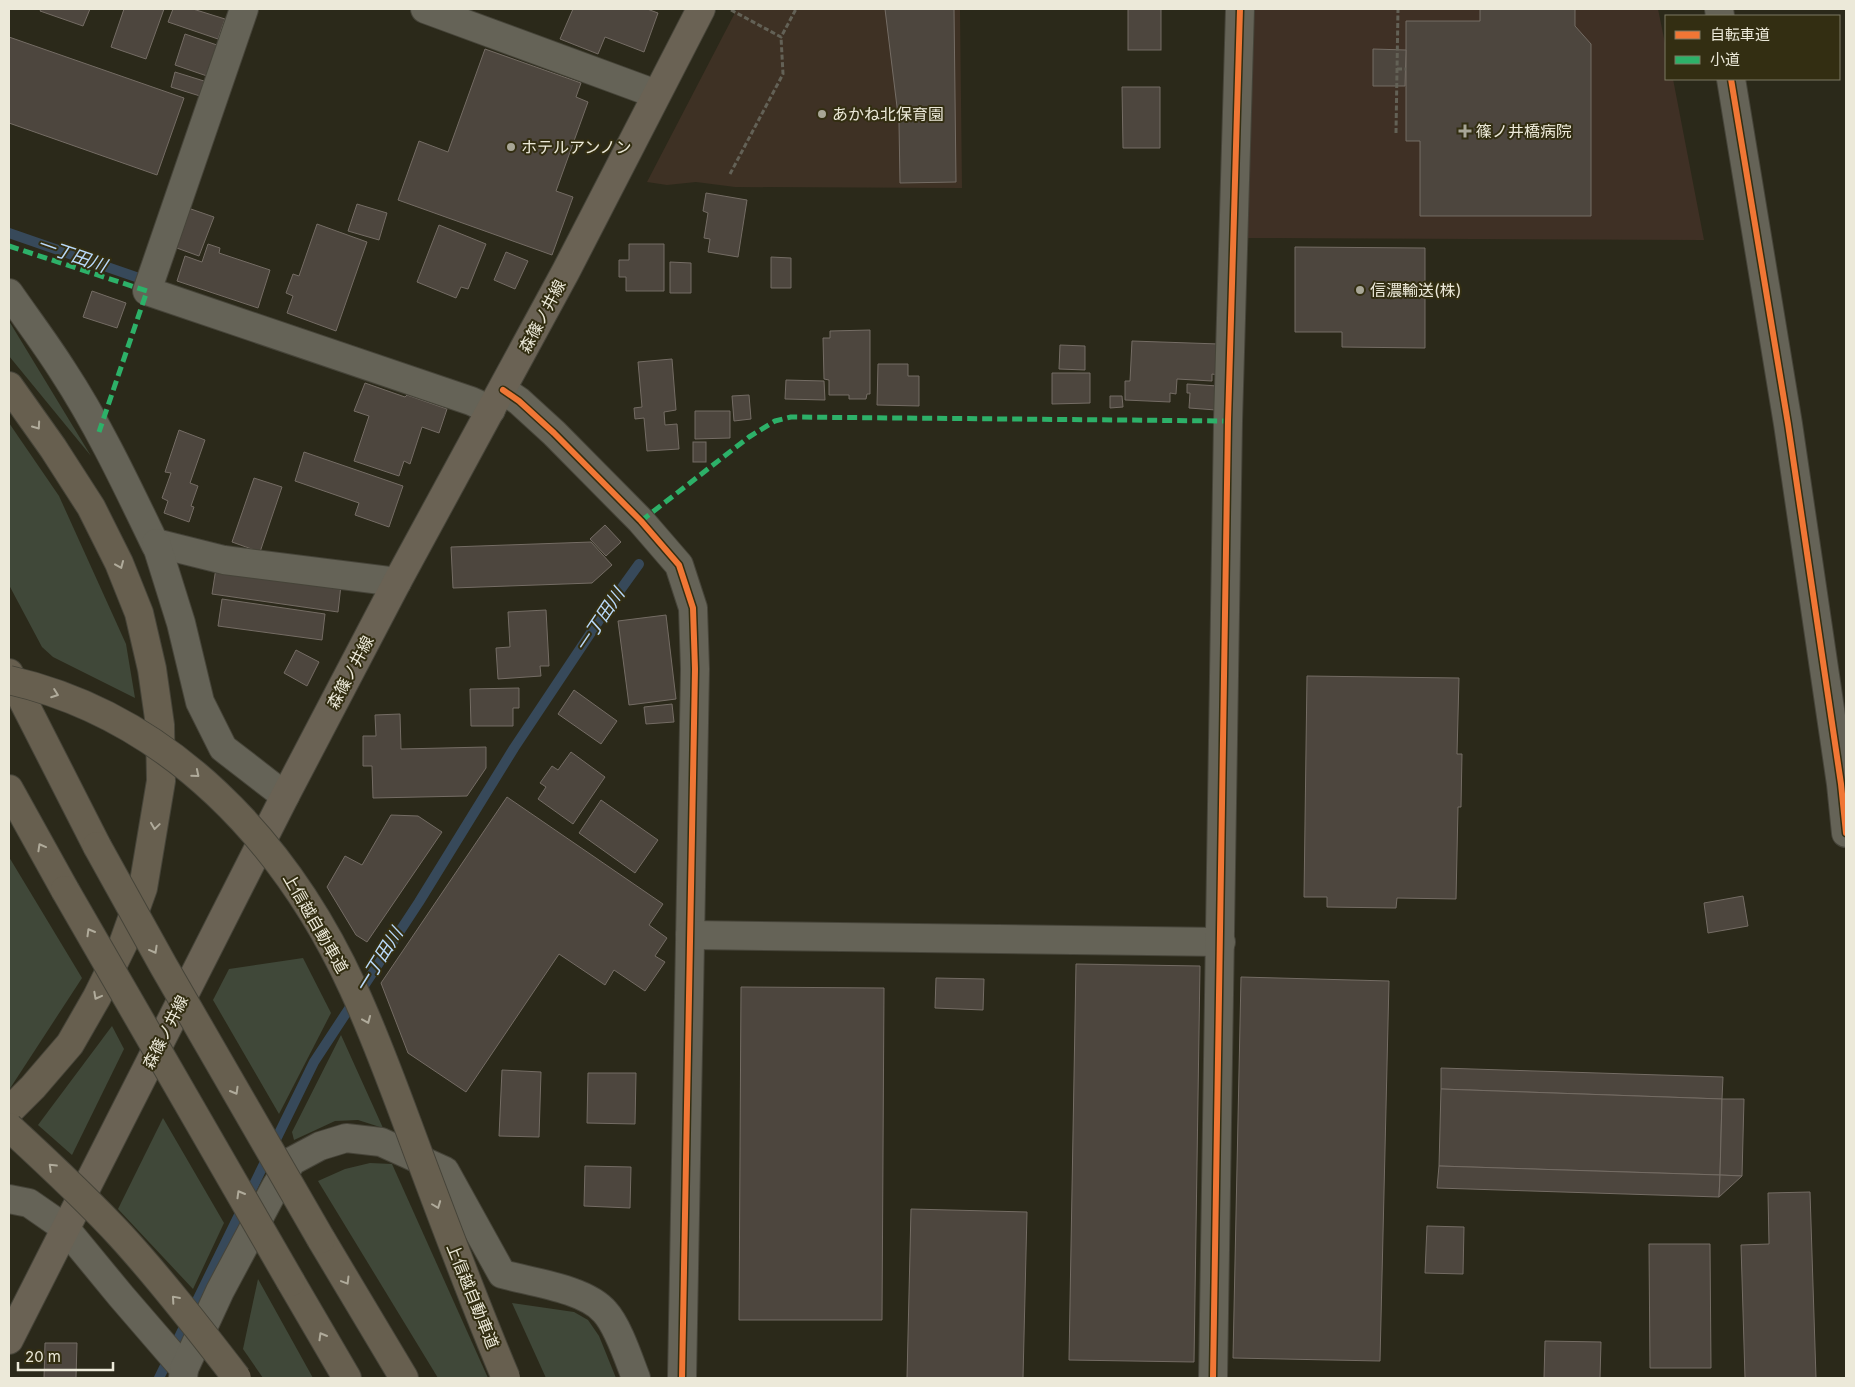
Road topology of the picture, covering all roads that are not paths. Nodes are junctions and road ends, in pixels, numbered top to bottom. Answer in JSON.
{"nodes":[{"id":1,"x":244,"y":9,"type":"edge"},
{"id":2,"x":425,"y":9,"type":"edge"},
{"id":3,"x":701,"y":9,"type":"edge"},
{"id":4,"x":1240,"y":9,"type":"edge"},
{"id":5,"x":1731,"y":80,"type":"edge"},
{"id":6,"x":656,"y":94,"type":"junction"},
{"id":7,"x":9,"y":293,"type":"edge"},
{"id":8,"x":9,"y":386,"type":"edge"},
{"id":9,"x":497,"y":400,"type":"junction"},
{"id":10,"x":156,"y":543,"type":"junction"},
{"id":11,"x":397,"y":582,"type":"junction"},
{"id":12,"x":9,"y":673,"type":"edge"},
{"id":13,"x":9,"y":680,"type":"edge"},
{"id":14,"x":9,"y":687,"type":"edge"},
{"id":15,"x":9,"y":789,"type":"edge"},
{"id":16,"x":285,"y":796,"type":"junction"},
{"id":17,"x":1846,"y":833,"type":"edge"},
{"id":18,"x":96,"y":846,"type":"junction"},
{"id":19,"x":690,"y":934,"type":"junction"},
{"id":20,"x":1221,"y":942,"type":"junction"},
{"id":21,"x":9,"y":1111,"type":"edge"},
{"id":22,"x":9,"y":1127,"type":"edge"},
{"id":23,"x":9,"y":1199,"type":"edge"},
{"id":24,"x":65,"y":1228,"type":"junction"},
{"id":25,"x":9,"y":1340,"type":"edge"},
{"id":26,"x":176,"y":1363,"type":"edge"},
{"id":27,"x":237,"y":1378,"type":"edge"},
{"id":28,"x":347,"y":1378,"type":"edge"},
{"id":29,"x":404,"y":1378,"type":"edge"},
{"id":30,"x":506,"y":1378,"type":"edge"},
{"id":31,"x":636,"y":1378,"type":"edge"},
{"id":32,"x":682,"y":1378,"type":"edge"},
{"id":33,"x":1213,"y":1378,"type":"edge"}],
"edges":[{"from":1,"to":9,"type":"street"},
{"from":2,"to":6,"type":"street"},
{"from":3,"to":6,"type":"main road","name":"森篠ノ井線"},
{"from":4,"to":20,"type":"street"},
{"from":5,"to":17,"type":"street"},
{"from":6,"to":9,"type":"main road","name":"森篠ノ井線"},
{"from":7,"to":10,"type":"street"},
{"from":8,"to":21,"type":"highway","one_way":true},
{"from":9,"to":11,"type":"main road","name":"森篠ノ井線"},
{"from":9,"to":19,"type":"street"},
{"from":10,"to":11,"type":"street"},
{"from":10,"to":16,"type":"street"},
{"from":11,"to":16,"type":"main road","name":"森篠ノ井線"},
{"from":12,"to":18,"type":"highway"},
{"from":13,"to":30,"type":"highway","name":"上信越自動車道","one_way":true,"bridge":true},
{"from":14,"to":18,"type":"highway"},
{"from":28,"to":15,"type":"highway","one_way":true,"bridge":true},
{"from":16,"to":24,"type":"main road","name":"森篠ノ井線"},
{"from":18,"to":29,"type":"highway","one_way":true,"bridge":true},
{"from":19,"to":20,"type":"street"},
{"from":19,"to":32,"type":"street"},
{"from":20,"to":33,"type":"street"},
{"from":27,"to":22,"type":"highway","one_way":true,"bridge":true},
{"from":23,"to":24,"type":"street"},
{"from":24,"to":25,"type":"main road","name":"森篠ノ井線"},
{"from":24,"to":26,"type":"street"},
{"from":26,"to":31,"type":"street"}]}
